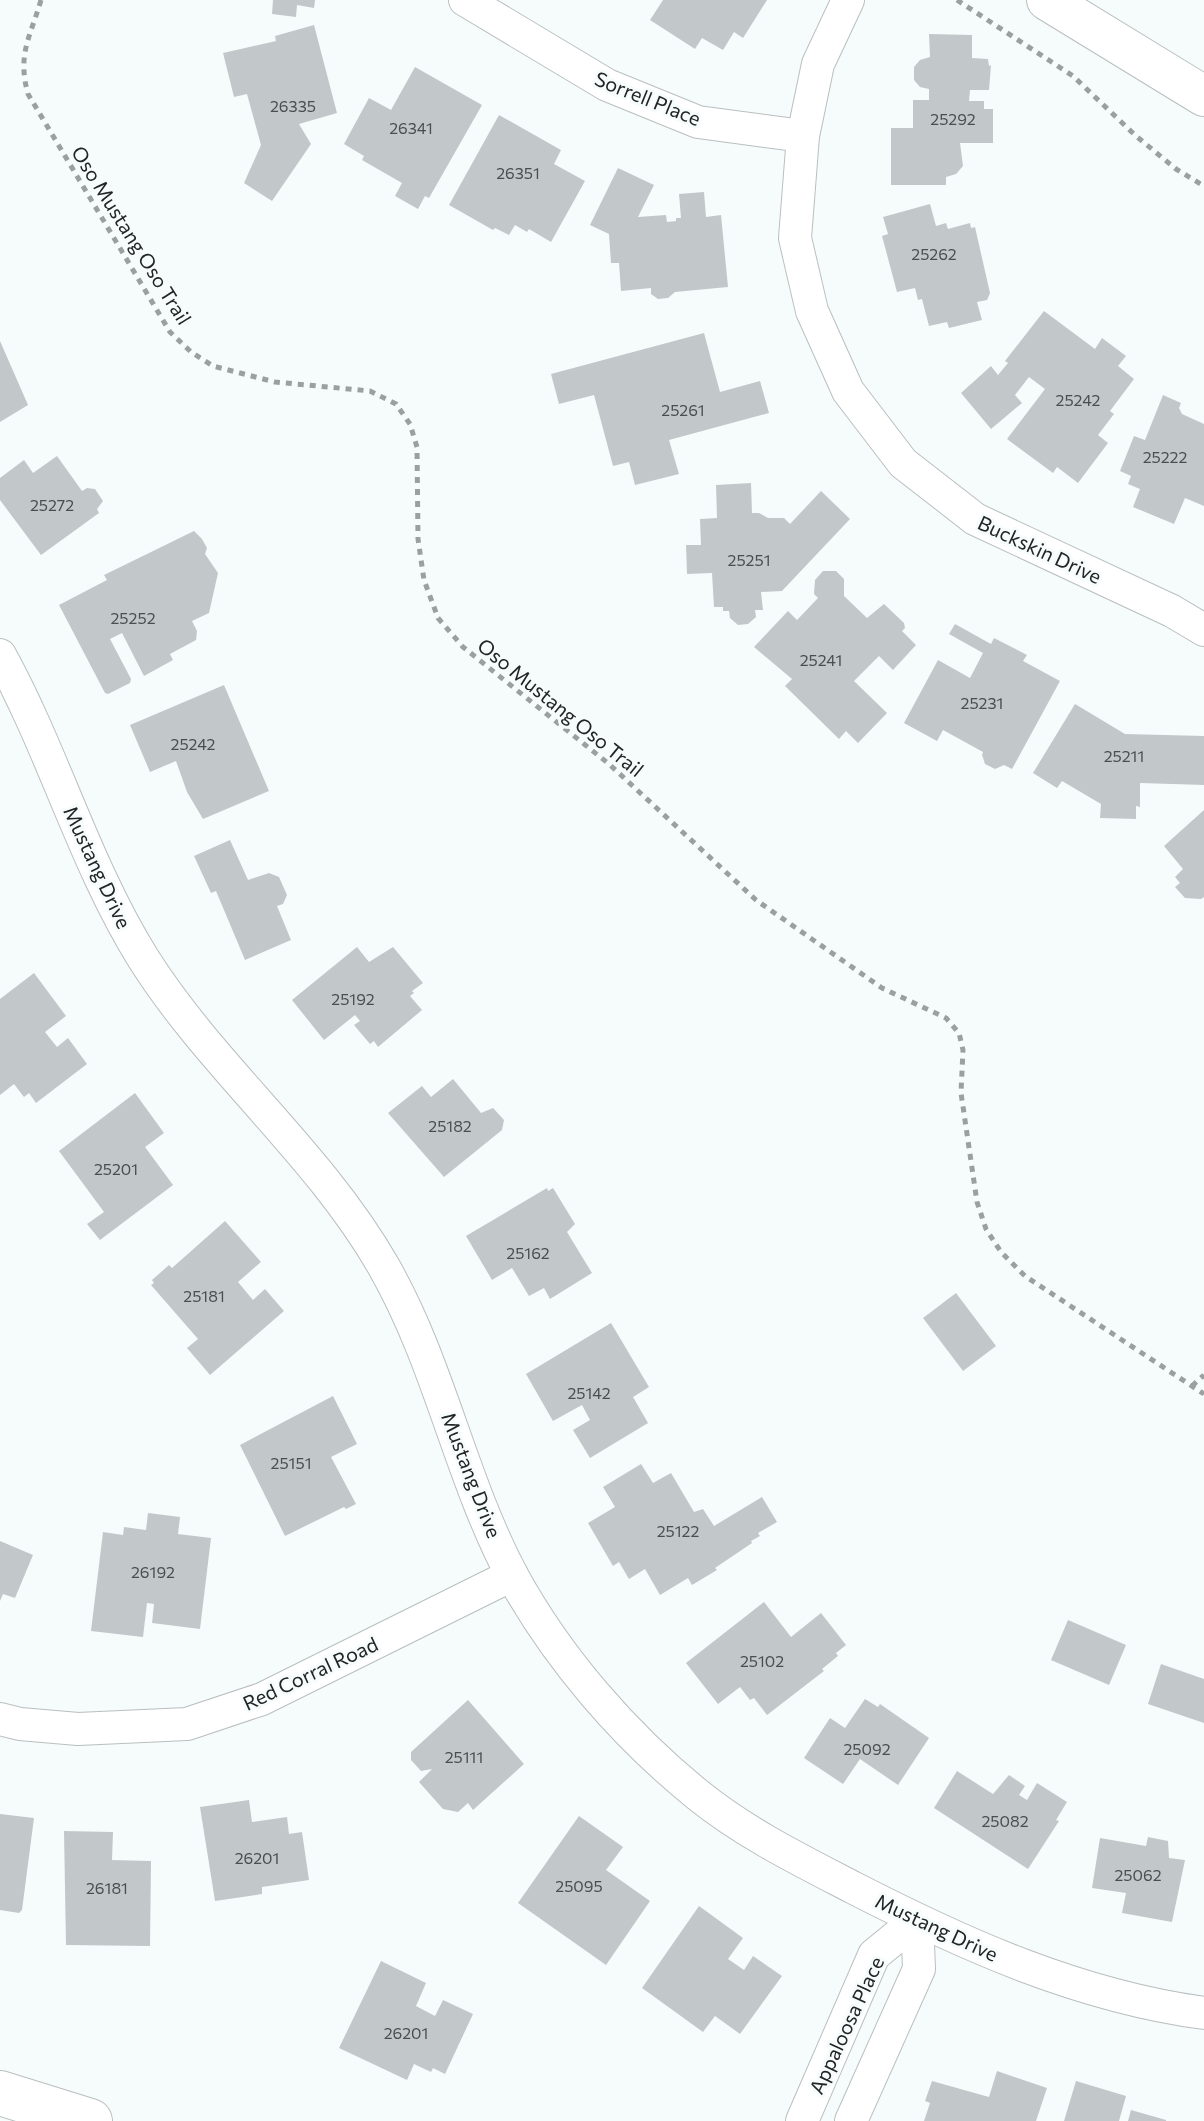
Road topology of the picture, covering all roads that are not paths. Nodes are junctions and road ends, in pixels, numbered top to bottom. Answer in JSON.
{"nodes":[{"id":1,"x":465,"y":0,"type":"edge"},
{"id":2,"x":848,"y":0,"type":"edge"},
{"id":3,"x":1047,"y":0,"type":"edge"},
{"id":4,"x":1204,"y":96,"type":"edge"},
{"id":5,"x":803,"y":136,"type":"junction"},
{"id":6,"x":1204,"y":630,"type":"edge"},
{"id":7,"x":0,"y":655,"type":"edge"},
{"id":8,"x":512,"y":1575,"type":"junction"},
{"id":9,"x":0,"y":1719,"type":"edge"},
{"id":10,"x":917,"y":1920,"type":"junction"},
{"id":11,"x":1204,"y":2013,"type":"edge"},
{"id":12,"x":0,"y":2093,"type":"edge"},
{"id":13,"x":90,"y":2121,"type":"edge"},
{"id":14,"x":802,"y":2121,"type":"edge"},
{"id":15,"x":851,"y":2121,"type":"edge"}],
"edges":[{"from":1,"to":5,"type":"street","name":"Sorrell Place"},
{"from":2,"to":5,"type":"street","name":"Buckskin Drive"},
{"from":3,"to":4,"type":"street"},
{"from":5,"to":6,"type":"street","name":"Buckskin Drive"},
{"from":7,"to":8,"type":"street","name":"Mustang Drive"},
{"from":8,"to":9,"type":"street","name":"Red Corral Road"},
{"from":8,"to":10,"type":"street","name":"Mustang Drive"},
{"from":10,"to":11,"type":"street","name":"Mustang Drive"},
{"from":10,"to":14,"type":"street","name":"Appaloosa Place"},
{"from":10,"to":15,"type":"street"},
{"from":12,"to":13,"type":"main road"}]}
